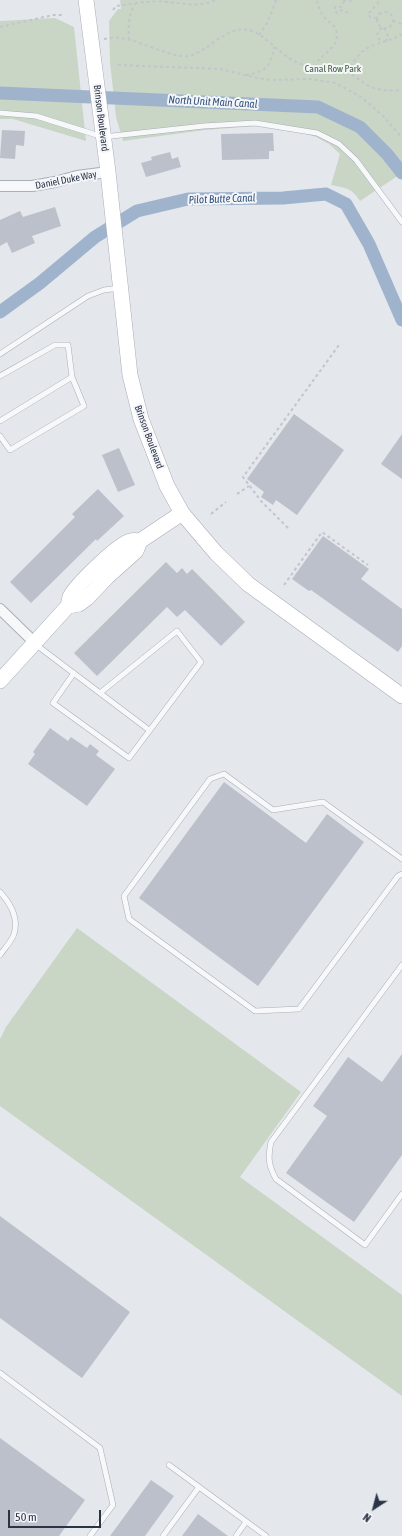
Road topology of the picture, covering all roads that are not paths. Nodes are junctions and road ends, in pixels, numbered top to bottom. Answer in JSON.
{"nodes":[{"id":1,"x":86,"y":0,"type":"edge"},
{"id":2,"x":0,"y":113,"type":"edge"},
{"id":3,"x":102,"y":132,"type":"junction"},
{"id":4,"x":108,"y":172,"type":"junction"},
{"id":5,"x":0,"y":186,"type":"edge"},
{"id":6,"x":402,"y":222,"type":"edge"},
{"id":7,"x":121,"y":288,"type":"junction"},
{"id":8,"x":0,"y":354,"type":"edge"},
{"id":9,"x":0,"y":376,"type":"edge"},
{"id":10,"x":72,"y":377,"type":"junction"},
{"id":11,"x":0,"y":422,"type":"edge"},
{"id":12,"x":0,"y":436,"type":"edge"},
{"id":13,"x":182,"y":513,"type":"junction"},
{"id":14,"x":0,"y":609,"type":"edge"},
{"id":15,"x":35,"y":644,"type":"junction"},
{"id":16,"x":74,"y":673,"type":"junction"},
{"id":17,"x":0,"y":681,"type":"edge"},
{"id":18,"x":100,"y":693,"type":"junction"},
{"id":19,"x":402,"y":696,"type":"edge"},
{"id":20,"x":149,"y":730,"type":"junction"},
{"id":21,"x":402,"y":859,"type":"edge"},
{"id":22,"x":402,"y":874,"type":"edge"},
{"id":23,"x":0,"y":892,"type":"edge"},
{"id":24,"x":0,"y":955,"type":"edge"},
{"id":25,"x":402,"y":965,"type":"edge"},
{"id":26,"x":402,"y":1194,"type":"edge"},
{"id":27,"x":0,"y":1373,"type":"edge"},
{"id":28,"x":168,"y":1464,"type":"dead end"},
{"id":29,"x":199,"y":1487,"type":"junction"},
{"id":30,"x":246,"y":1522,"type":"junction"},
{"id":31,"x":90,"y":1536,"type":"edge"},
{"id":32,"x":162,"y":1536,"type":"edge"},
{"id":33,"x":236,"y":1536,"type":"edge"},
{"id":34,"x":266,"y":1536,"type":"edge"}],
"edges":[{"from":1,"to":3,"type":"street","name":"Brinson Boulevard"},
{"from":2,"to":3,"type":"lane"},
{"from":3,"to":4,"type":"street","name":"Brinson Boulevard"},
{"from":3,"to":6,"type":"lane"},
{"from":4,"to":5,"type":"street","name":"Daniel Duke Way"},
{"from":4,"to":7,"type":"street","name":"Brinson Boulevard"},
{"from":7,"to":8,"type":"lane"},
{"from":7,"to":13,"type":"street","name":"Brinson Boulevard"},
{"from":9,"to":10,"type":"lane"},
{"from":10,"to":11,"type":"lane"},
{"from":10,"to":12,"type":"lane"},
{"from":13,"to":15,"type":"street"},
{"from":13,"to":19,"type":"street","name":"Brinson Boulevard"},
{"from":14,"to":15,"type":"street"},
{"from":15,"to":16,"type":"lane"},
{"from":15,"to":17,"type":"street"},
{"from":16,"to":18,"type":"lane"},
{"from":16,"to":20,"type":"lane"},
{"from":18,"to":20,"type":"lane"},
{"from":18,"to":20,"type":"lane"},
{"from":21,"to":22,"type":"lane"},
{"from":23,"to":24,"type":"lane"},
{"from":25,"to":26,"type":"lane"},
{"from":27,"to":31,"type":"lane"},
{"from":28,"to":29,"type":"lane"},
{"from":29,"to":30,"type":"lane"},
{"from":29,"to":32,"type":"lane"},
{"from":30,"to":33,"type":"lane"},
{"from":30,"to":34,"type":"lane"}]}
